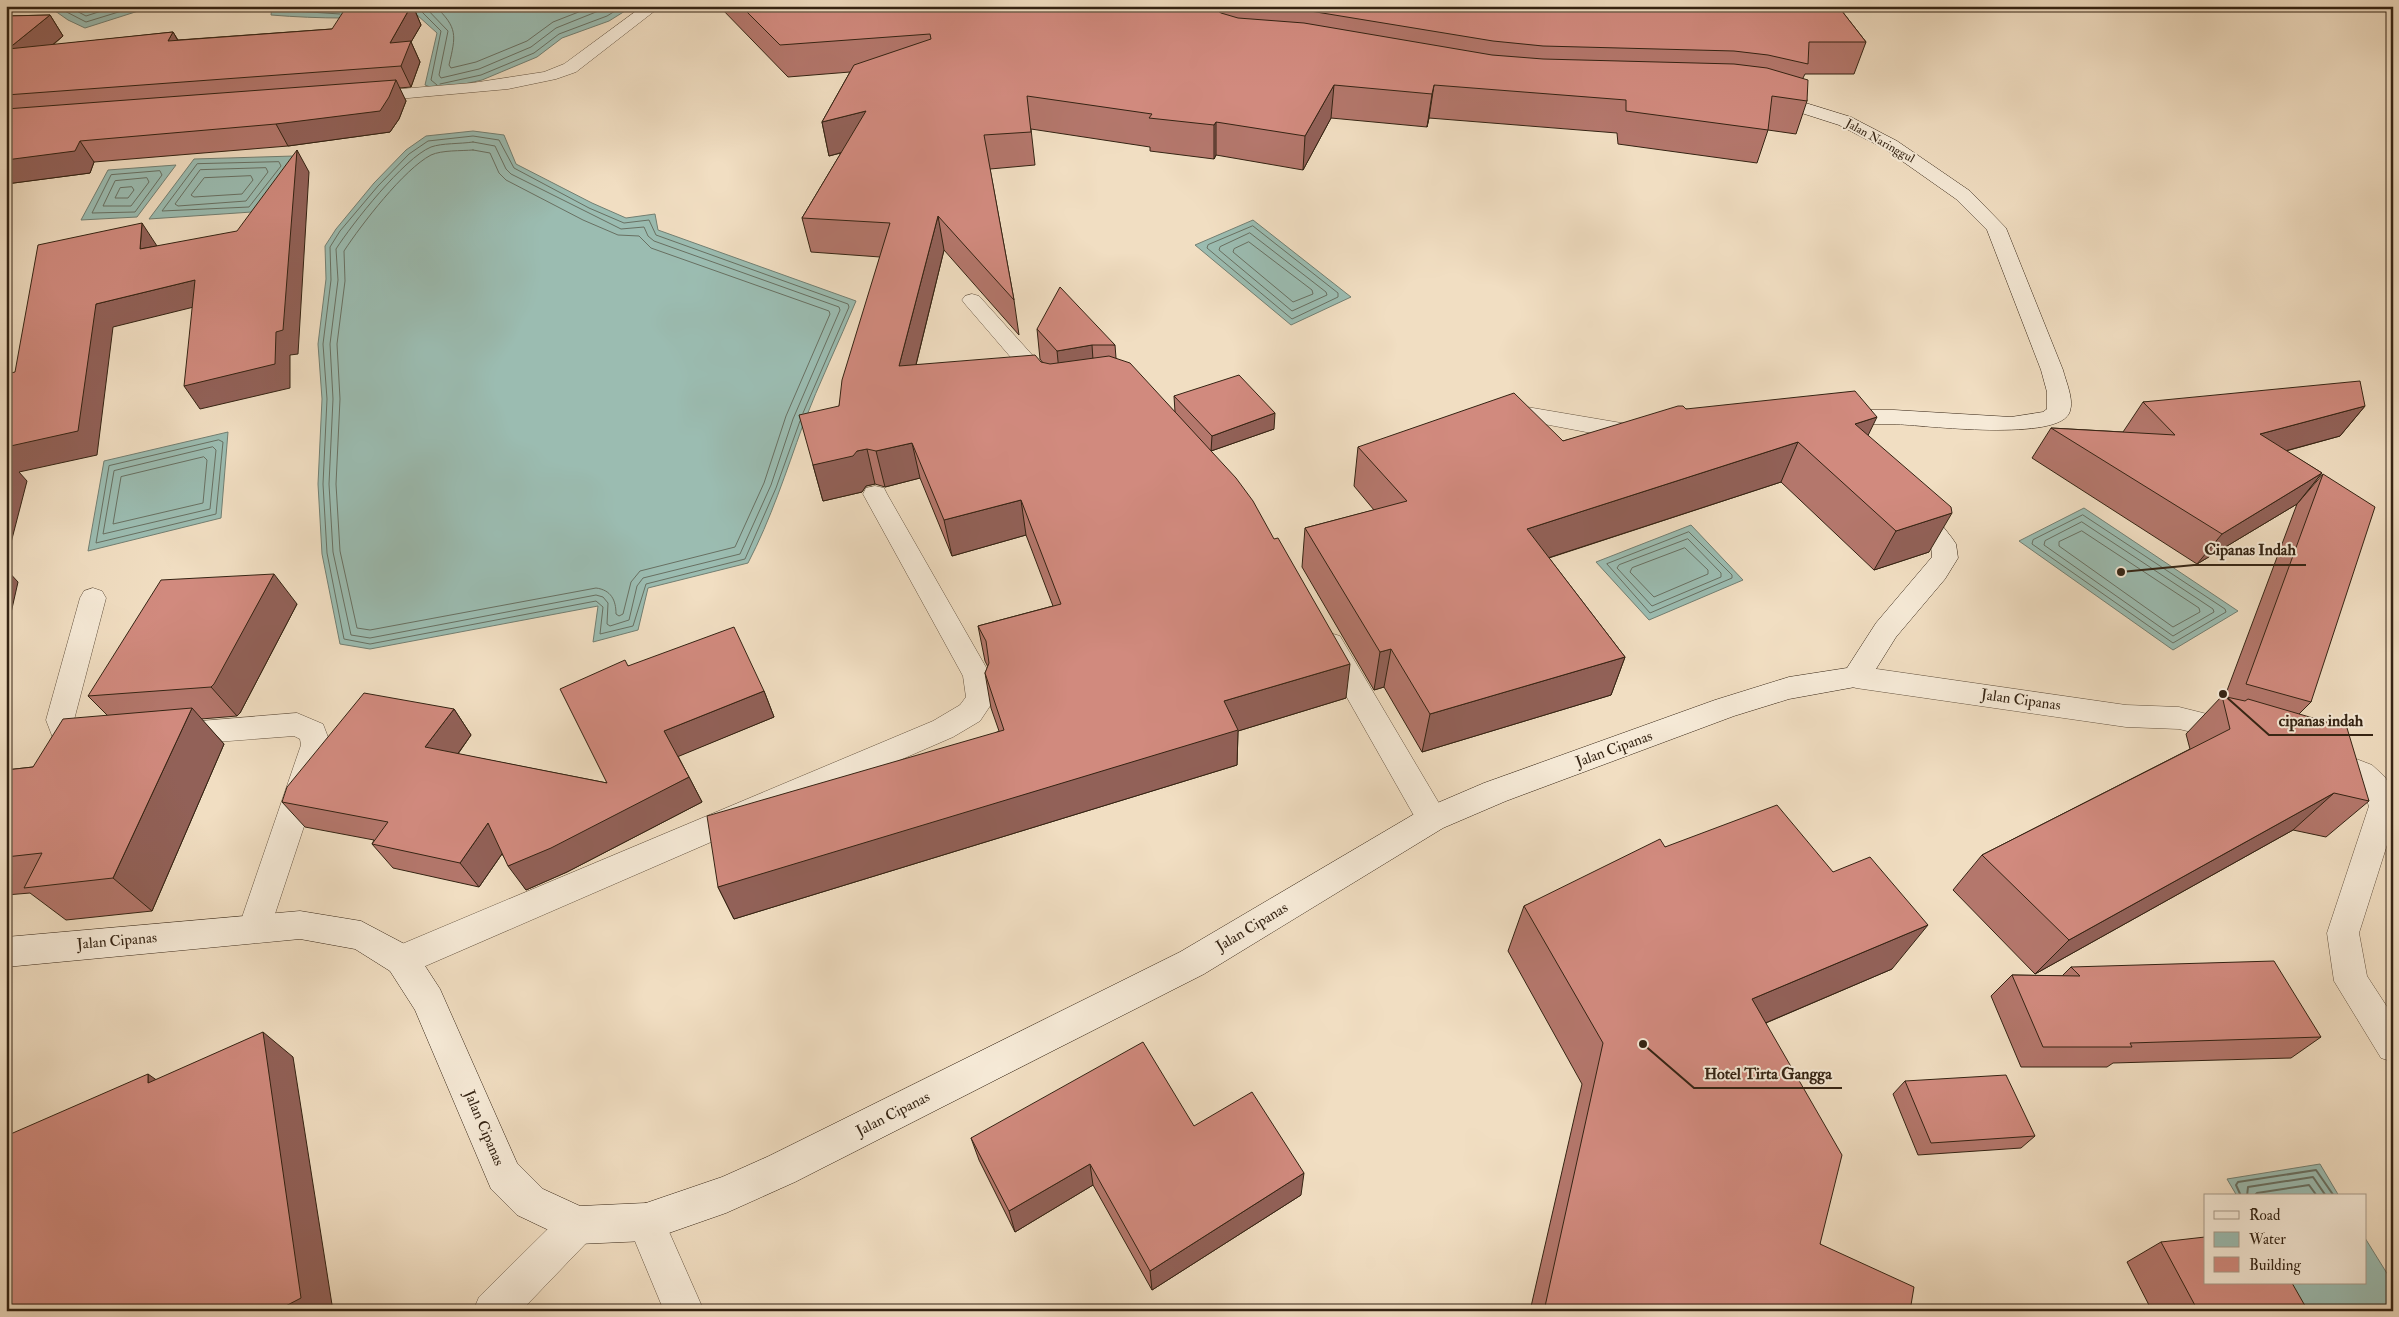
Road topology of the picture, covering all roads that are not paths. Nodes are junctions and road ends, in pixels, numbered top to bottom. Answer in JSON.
{"nodes":[{"id":1,"x":653,"y":6,"type":"edge"},
{"id":2,"x":1749,"y":93,"type":"edge"},
{"id":3,"x":350,"y":98,"type":"edge"},
{"id":4,"x":972,"y":300,"type":"dead end"},
{"id":5,"x":1073,"y":389,"type":"edge"},
{"id":6,"x":1515,"y":412,"type":"edge"},
{"id":7,"x":1660,"y":435,"type":"edge"},
{"id":8,"x":1857,"y":437,"type":"edge"},
{"id":9,"x":1897,"y":486,"type":"edge"},
{"id":10,"x":876,"y":494,"type":"dead end"},
{"id":11,"x":93,"y":598,"type":"dead end"},
{"id":12,"x":1318,"y":622,"type":"edge"},
{"id":13,"x":1856,"y":677,"type":"junction"},
{"id":14,"x":152,"y":736,"type":"edge"},
{"id":15,"x":2259,"y":738,"type":"edge"},
{"id":16,"x":113,"y":739,"type":"edge"},
{"id":17,"x":2297,"y":750,"type":"edge"},
{"id":18,"x":1432,"y":819,"type":"junction"},
{"id":19,"x":254,"y":929,"type":"junction"},
{"id":20,"x":6,"y":952,"type":"edge"},
{"id":21,"x":402,"y":960,"type":"junction"},
{"id":22,"x":2393,"y":1046,"type":"edge"},
{"id":23,"x":646,"y":1222,"type":"junction"},
{"id":24,"x":578,"y":1225,"type":"junction"},
{"id":25,"x":493,"y":1311,"type":"edge"},
{"id":26,"x":684,"y":1311,"type":"edge"}],
"edges":[{"from":1,"to":3,"type":"street"},
{"from":2,"to":8,"type":"street","name":"Jalan Naringgul"},
{"from":4,"to":5,"type":"street"},
{"from":6,"to":7,"type":"street"},
{"from":9,"to":13,"type":"street"},
{"from":10,"to":21,"type":"street"},
{"from":11,"to":16,"type":"street"},
{"from":12,"to":18,"type":"street"},
{"from":13,"to":15,"type":"street","name":"Jalan Cipanas"},
{"from":13,"to":18,"type":"street","name":"Jalan Cipanas"},
{"from":14,"to":19,"type":"street"},
{"from":17,"to":22,"type":"street"},
{"from":18,"to":23,"type":"street","name":"Jalan Cipanas"},
{"from":19,"to":20,"type":"street","name":"Jalan Cipanas"},
{"from":19,"to":21,"type":"street","name":"Jalan Cipanas"},
{"from":21,"to":24,"type":"street","name":"Jalan Cipanas"},
{"from":23,"to":24,"type":"street","name":"Jalan Cipanas"},
{"from":23,"to":26,"type":"street"},
{"from":24,"to":25,"type":"street"}]}
